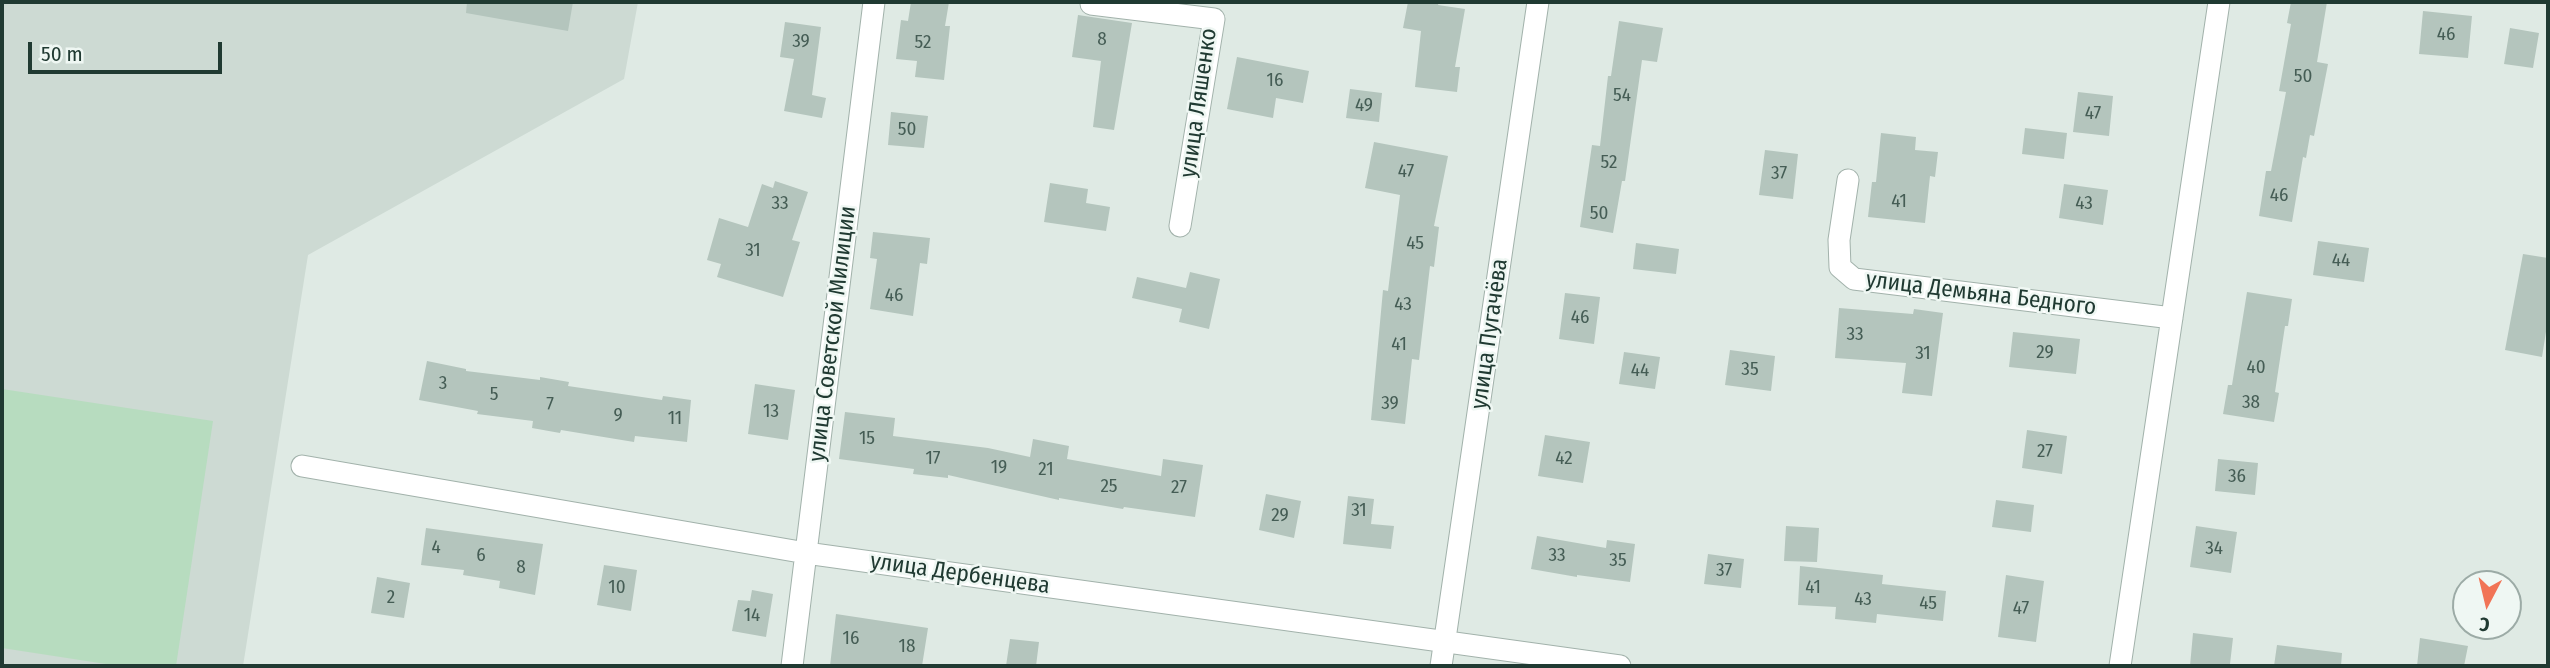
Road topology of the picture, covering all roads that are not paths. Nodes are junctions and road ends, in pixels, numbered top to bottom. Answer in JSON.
{"nodes":[{"id":1,"x":874,"y":2,"type":"edge"},
{"id":2,"x":1091,"y":2,"type":"edge"},
{"id":3,"x":1538,"y":2,"type":"edge"},
{"id":4,"x":2219,"y":2,"type":"edge"},
{"id":5,"x":1848,"y":180,"type":"dead end"},
{"id":6,"x":1180,"y":226,"type":"dead end"},
{"id":7,"x":2172,"y":318,"type":"junction"},
{"id":8,"x":302,"y":466,"type":"dead end"},
{"id":9,"x":806,"y":552,"type":"junction"},
{"id":10,"x":1445,"y":642,"type":"junction"},
{"id":11,"x":792,"y":666,"type":"edge"},
{"id":12,"x":1441,"y":666,"type":"edge"},
{"id":13,"x":1620,"y":666,"type":"edge"},
{"id":14,"x":2120,"y":666,"type":"edge"}],
"edges":[{"from":1,"to":9,"type":"street","name":"улица Советской Милиции"},
{"from":2,"to":6,"type":"street","name":"улица Ляшенко"},
{"from":3,"to":10,"type":"street","name":"улица Пугачёва"},
{"from":4,"to":7,"type":"street"},
{"from":5,"to":7,"type":"street","name":"улица Демьяна Бедного"},
{"from":7,"to":14,"type":"street"},
{"from":8,"to":9,"type":"street","name":"улица Дербенцева"},
{"from":9,"to":10,"type":"street","name":"улица Дербенцева"},
{"from":9,"to":11,"type":"street","name":"улица Советской Милиции"},
{"from":10,"to":12,"type":"street","name":"улица Пугачёва"},
{"from":10,"to":13,"type":"street","name":"улица Дербенцева"}]}
